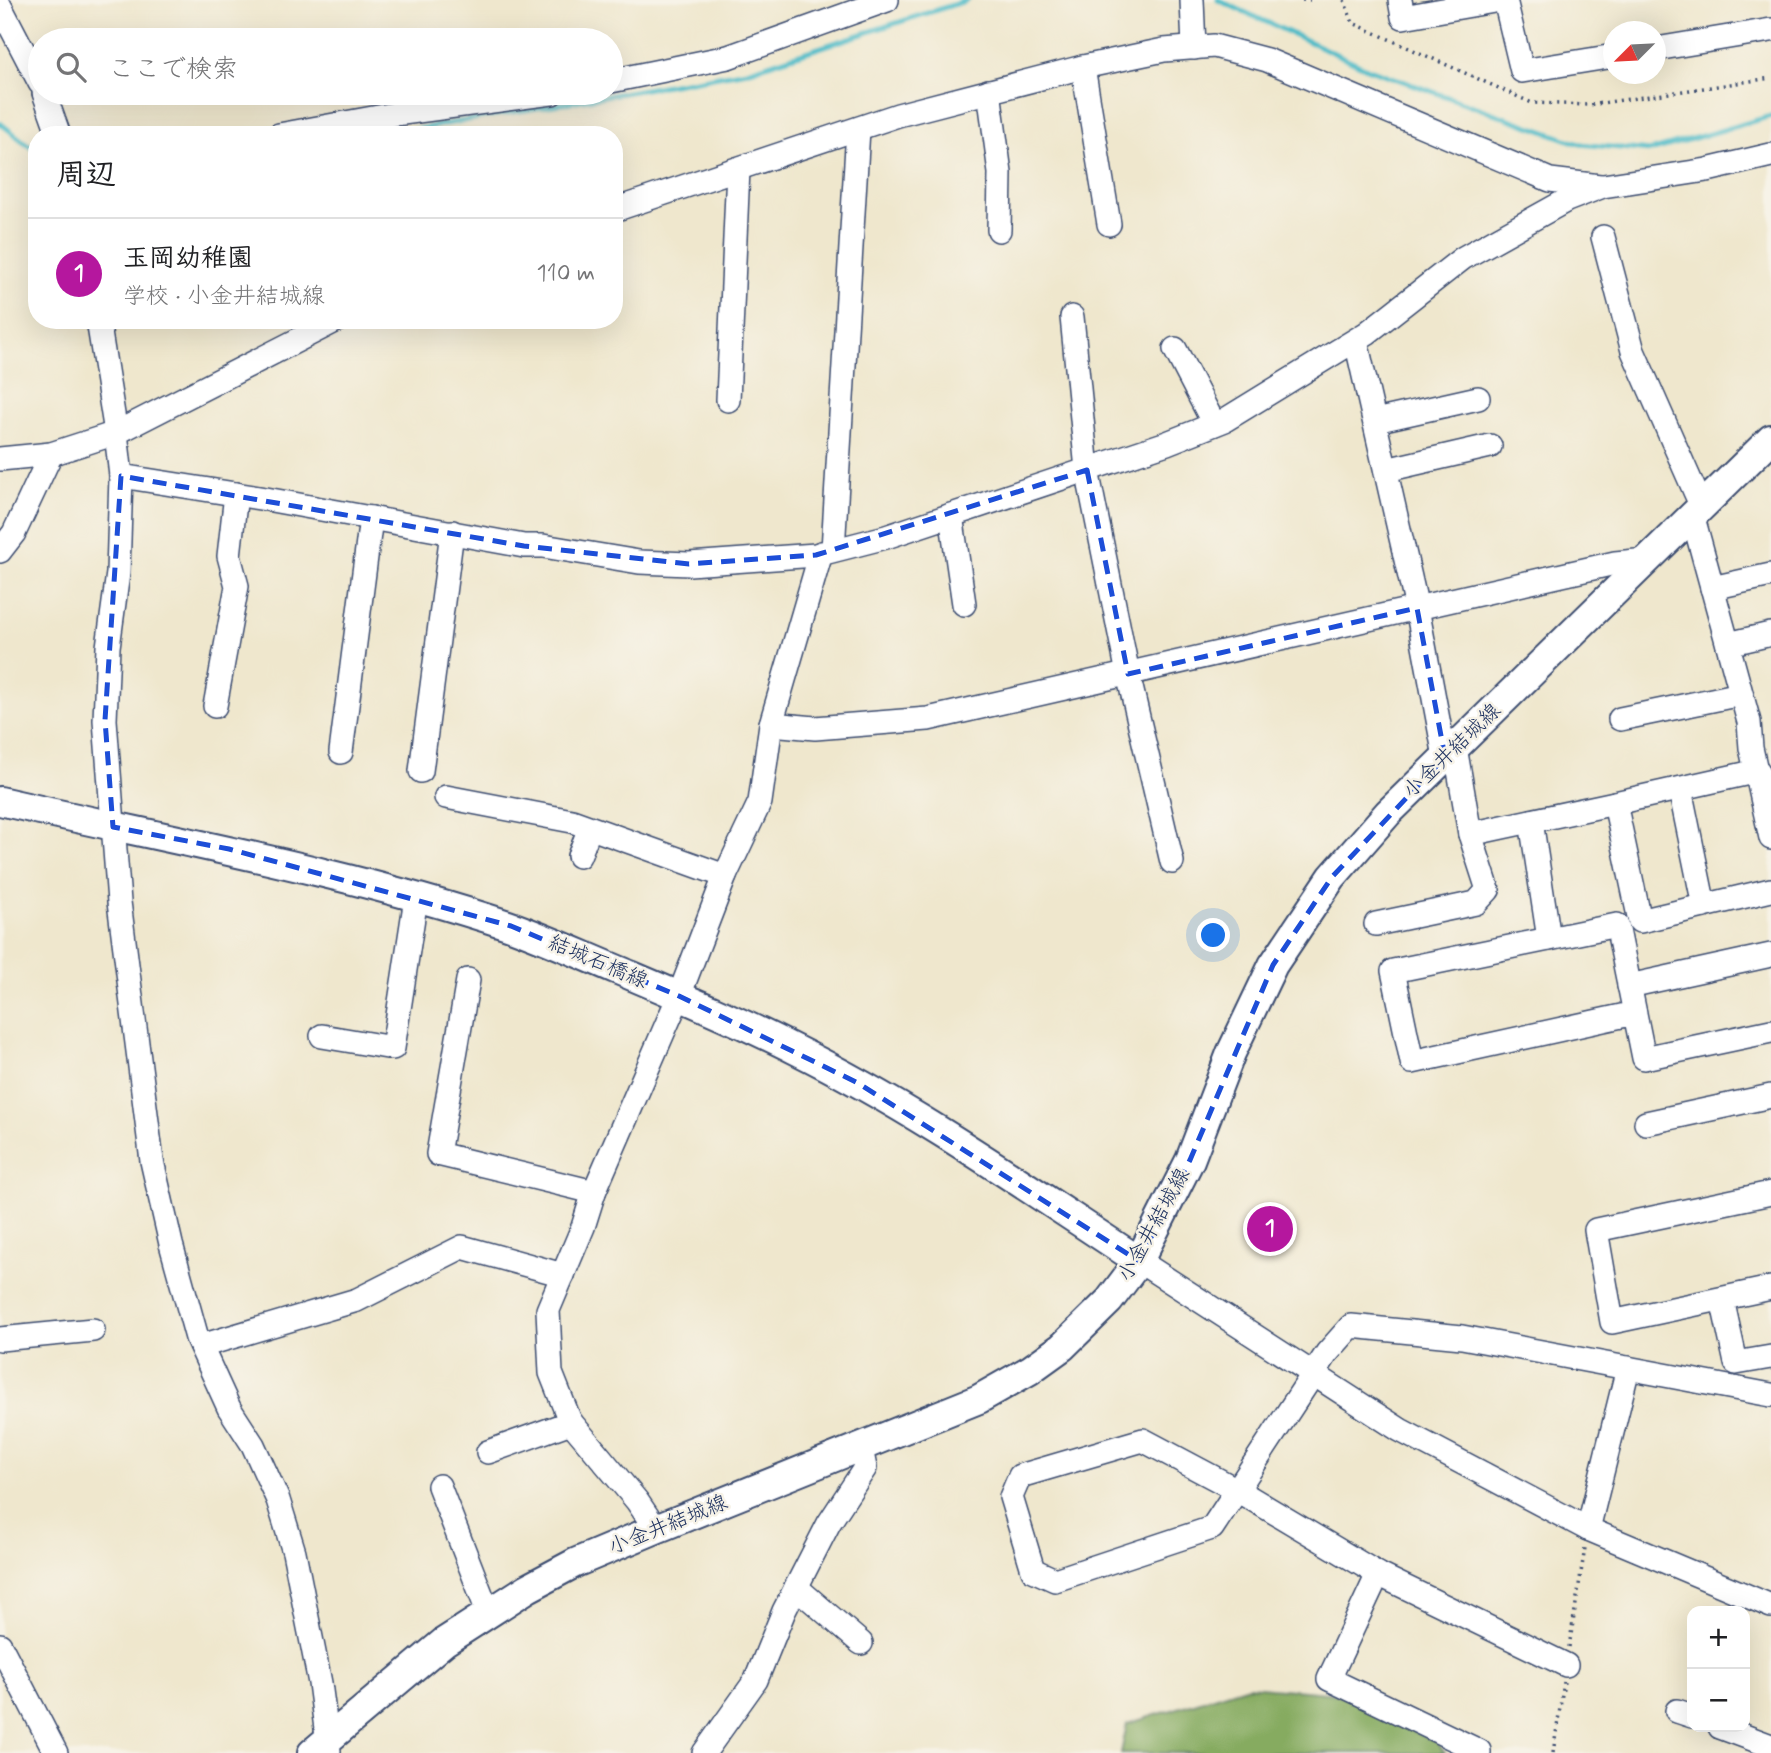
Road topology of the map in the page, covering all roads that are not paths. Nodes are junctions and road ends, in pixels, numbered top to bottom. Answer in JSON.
{"nodes":[{"id":1,"x":887,"y":0,"type":"edge"},
{"id":2,"x":1192,"y":0,"type":"edge"},
{"id":3,"x":1400,"y":0,"type":"edge"},
{"id":4,"x":1503,"y":0,"type":"edge"},
{"id":5,"x":0,"y":6,"type":"edge"},
{"id":6,"x":1771,"y":30,"type":"edge"},
{"id":7,"x":1666,"y":47,"type":"edge"},
{"id":8,"x":1194,"y":48,"type":"junction"},
{"id":9,"x":1603,"y":58,"type":"edge"},
{"id":10,"x":28,"y":60,"type":"edge"},
{"id":11,"x":1083,"y":67,"type":"junction"},
{"id":12,"x":623,"y":79,"type":"edge"},
{"id":13,"x":989,"y":91,"type":"junction"},
{"id":14,"x":48,"y":105,"type":"edge"},
{"id":15,"x":462,"y":105,"type":"edge"},
{"id":16,"x":56,"y":126,"type":"edge"},
{"id":17,"x":329,"y":126,"type":"edge"},
{"id":18,"x":858,"y":128,"type":"junction"},
{"id":19,"x":1771,"y":155,"type":"edge"},
{"id":20,"x":737,"y":169,"type":"junction"},
{"id":21,"x":1603,"y":186,"type":"junction"},
{"id":22,"x":623,"y":207,"type":"edge"},
{"id":23,"x":1109,"y":224,"type":"dead end"},
{"id":24,"x":999,"y":230,"type":"dead end"},
{"id":25,"x":1603,"y":237,"type":"dead end"},
{"id":26,"x":1072,"y":317,"type":"dead end"},
{"id":27,"x":99,"y":329,"type":"edge"},
{"id":28,"x":319,"y":329,"type":"edge"},
{"id":29,"x":1356,"y":341,"type":"junction"},
{"id":30,"x":1175,"y":349,"type":"dead end"},
{"id":31,"x":1478,"y":398,"type":"dead end"},
{"id":32,"x":728,"y":400,"type":"dead end"},
{"id":33,"x":1375,"y":421,"type":"junction"},
{"id":34,"x":1214,"y":424,"type":"junction"},
{"id":35,"x":116,"y":433,"type":"junction"},
{"id":36,"x":1771,"y":439,"type":"edge"},
{"id":37,"x":1490,"y":446,"type":"dead end"},
{"id":38,"x":51,"y":454,"type":"junction"},
{"id":39,"x":0,"y":459,"type":"edge"},
{"id":40,"x":1087,"y":470,"type":"junction"},
{"id":41,"x":1386,"y":470,"type":"junction"},
{"id":42,"x":121,"y":476,"type":"junction"},
{"id":43,"x":236,"y":494,"type":"junction"},
{"id":44,"x":1697,"y":510,"type":"junction"},
{"id":45,"x":951,"y":515,"type":"junction"},
{"id":46,"x":371,"y":518,"type":"junction"},
{"id":47,"x":453,"y":532,"type":"junction"},
{"id":48,"x":0,"y":551,"type":"edge"},
{"id":49,"x":827,"y":552,"type":"junction"},
{"id":50,"x":1647,"y":560,"type":"junction"},
{"id":51,"x":1771,"y":575,"type":"edge"},
{"id":52,"x":1712,"y":588,"type":"junction"},
{"id":53,"x":964,"y":604,"type":"dead end"},
{"id":54,"x":1417,"y":608,"type":"junction"},
{"id":55,"x":1771,"y":634,"type":"edge"},
{"id":56,"x":1728,"y":644,"type":"junction"},
{"id":57,"x":1128,"y":674,"type":"junction"},
{"id":58,"x":1741,"y":694,"type":"junction"},
{"id":59,"x":215,"y":706,"type":"dead end"},
{"id":60,"x":1620,"y":719,"type":"dead end"},
{"id":61,"x":771,"y":724,"type":"junction"},
{"id":62,"x":1761,"y":735,"type":"edge"},
{"id":63,"x":341,"y":752,"type":"dead end"},
{"id":64,"x":1450,"y":752,"type":"junction"},
{"id":65,"x":421,"y":771,"type":"dead end"},
{"id":66,"x":1758,"y":771,"type":"junction"},
{"id":67,"x":1680,"y":789,"type":"junction"},
{"id":68,"x":446,"y":797,"type":"dead end"},
{"id":69,"x":0,"y":801,"type":"edge"},
{"id":70,"x":1615,"y":803,"type":"junction"},
{"id":71,"x":1531,"y":821,"type":"junction"},
{"id":72,"x":113,"y":827,"type":"junction"},
{"id":73,"x":590,"y":828,"type":"junction"},
{"id":74,"x":1470,"y":834,"type":"junction"},
{"id":75,"x":1771,"y":838,"type":"edge"},
{"id":76,"x":579,"y":856,"type":"dead end"},
{"id":77,"x":1172,"y":862,"type":"dead end"},
{"id":78,"x":725,"y":876,"type":"junction"},
{"id":79,"x":1771,"y":890,"type":"edge"},
{"id":80,"x":416,"y":898,"type":"junction"},
{"id":81,"x":1704,"y":906,"type":"junction"},
{"id":82,"x":1376,"y":924,"type":"dead end"},
{"id":83,"x":1549,"y":939,"type":"junction"},
{"id":84,"x":1771,"y":955,"type":"edge"},
{"id":85,"x":468,"y":980,"type":"dead end"},
{"id":86,"x":1629,"y":986,"type":"junction"},
{"id":87,"x":679,"y":996,"type":"junction"},
{"id":88,"x":1635,"y":1013,"type":"junction"},
{"id":89,"x":1771,"y":1031,"type":"edge"},
{"id":90,"x":322,"y":1036,"type":"dead end"},
{"id":91,"x":1771,"y":1096,"type":"edge"},
{"id":92,"x":1646,"y":1123,"type":"dead end"},
{"id":93,"x":594,"y":1192,"type":"junction"},
{"id":94,"x":1771,"y":1193,"type":"edge"},
{"id":95,"x":1139,"y":1261,"type":"junction"},
{"id":96,"x":563,"y":1275,"type":"junction"},
{"id":97,"x":1771,"y":1288,"type":"edge"},
{"id":98,"x":1722,"y":1299,"type":"junction"},
{"id":99,"x":93,"y":1330,"type":"dead end"},
{"id":100,"x":0,"y":1339,"type":"edge"},
{"id":101,"x":201,"y":1346,"type":"junction"},
{"id":102,"x":1771,"y":1357,"type":"edge"},
{"id":103,"x":1628,"y":1368,"type":"junction"},
{"id":104,"x":1313,"y":1374,"type":"junction"},
{"id":105,"x":1771,"y":1395,"type":"edge"},
{"id":106,"x":571,"y":1422,"type":"junction"},
{"id":107,"x":861,"y":1448,"type":"junction"},
{"id":108,"x":488,"y":1452,"type":"dead end"},
{"id":109,"x":439,"y":1486,"type":"dead end"},
{"id":110,"x":1237,"y":1490,"type":"junction"},
{"id":111,"x":656,"y":1528,"type":"junction"},
{"id":112,"x":1588,"y":1529,"type":"junction"},
{"id":113,"x":1378,"y":1574,"type":"junction"},
{"id":114,"x":796,"y":1587,"type":"junction"},
{"id":115,"x":1771,"y":1606,"type":"edge"},
{"id":116,"x":488,"y":1612,"type":"junction"},
{"id":117,"x":861,"y":1643,"type":"dead end"},
{"id":118,"x":0,"y":1645,"type":"edge"},
{"id":119,"x":1566,"y":1665,"type":"road end"},
{"id":120,"x":1733,"y":1732,"type":"edge"},
{"id":121,"x":1771,"y":1746,"type":"edge"},
{"id":122,"x":323,"y":1748,"type":"edge"},
{"id":123,"x":56,"y":1753,"type":"edge"},
{"id":124,"x":704,"y":1753,"type":"edge"},
{"id":125,"x":1479,"y":1753,"type":"edge"}],
"edges":[{"from":1,"to":12,"type":"street"},
{"from":2,"to":8,"type":"street"},
{"from":3,"to":4,"type":"street"},
{"from":4,"to":9,"type":"street"},
{"from":5,"to":10,"type":"street"},
{"from":6,"to":7,"type":"street"},
{"from":8,"to":11,"type":"street"},
{"from":8,"to":21,"type":"street"},
{"from":11,"to":13,"type":"street"},
{"from":11,"to":23,"type":"street"},
{"from":13,"to":18,"type":"street"},
{"from":13,"to":24,"type":"street"},
{"from":14,"to":16,"type":"street"},
{"from":15,"to":17,"type":"street"},
{"from":18,"to":20,"type":"street"},
{"from":18,"to":49,"type":"street"},
{"from":19,"to":21,"type":"street"},
{"from":20,"to":22,"type":"street"},
{"from":20,"to":32,"type":"street"},
{"from":21,"to":29,"type":"street"},
{"from":25,"to":44,"type":"street"},
{"from":26,"to":40,"type":"street"},
{"from":27,"to":35,"type":"street"},
{"from":28,"to":35,"type":"street"},
{"from":29,"to":33,"type":"street"},
{"from":29,"to":34,"type":"street"},
{"from":30,"to":34,"type":"street"},
{"from":31,"to":33,"type":"street"},
{"from":33,"to":41,"type":"street"},
{"from":34,"to":40,"type":"street"},
{"from":35,"to":38,"type":"street"},
{"from":35,"to":42,"type":"street"},
{"from":36,"to":44,"type":"main road","name":"小金井結城線"},
{"from":37,"to":41,"type":"street"},
{"from":38,"to":39,"type":"street"},
{"from":38,"to":48,"type":"street"},
{"from":40,"to":45,"type":"street"},
{"from":40,"to":57,"type":"street"},
{"from":41,"to":54,"type":"street"},
{"from":42,"to":43,"type":"street"},
{"from":42,"to":72,"type":"street"},
{"from":43,"to":46,"type":"street"},
{"from":43,"to":59,"type":"street"},
{"from":44,"to":50,"type":"main road","name":"小金井結城線"},
{"from":44,"to":52,"type":"street"},
{"from":45,"to":49,"type":"street"},
{"from":45,"to":53,"type":"street"},
{"from":46,"to":47,"type":"street"},
{"from":46,"to":63,"type":"street"},
{"from":47,"to":49,"type":"street"},
{"from":47,"to":65,"type":"street"},
{"from":49,"to":61,"type":"street"},
{"from":50,"to":54,"type":"street"},
{"from":50,"to":64,"type":"main road","name":"小金井結城線"},
{"from":51,"to":52,"type":"street"},
{"from":52,"to":56,"type":"street"},
{"from":54,"to":57,"type":"street"},
{"from":54,"to":64,"type":"street"},
{"from":55,"to":56,"type":"street"},
{"from":56,"to":58,"type":"street"},
{"from":57,"to":61,"type":"street"},
{"from":57,"to":77,"type":"street"},
{"from":58,"to":60,"type":"street"},
{"from":58,"to":62,"type":"street"},
{"from":61,"to":78,"type":"street"},
{"from":62,"to":66,"type":"street"},
{"from":64,"to":74,"type":"street"},
{"from":64,"to":95,"type":"main road","name":"小金井結城線"},
{"from":66,"to":67,"type":"street"},
{"from":66,"to":75,"type":"street"},
{"from":67,"to":70,"type":"street"},
{"from":67,"to":81,"type":"street"},
{"from":68,"to":73,"type":"street"},
{"from":69,"to":72,"type":"main road","name":"結城石橋線"},
{"from":70,"to":71,"type":"street"},
{"from":70,"to":81,"type":"street"},
{"from":71,"to":74,"type":"street"},
{"from":71,"to":83,"type":"street"},
{"from":72,"to":80,"type":"main road","name":"結城石橋線"},
{"from":72,"to":101,"type":"street"},
{"from":73,"to":76,"type":"street"},
{"from":73,"to":78,"type":"street"},
{"from":74,"to":82,"type":"street"},
{"from":78,"to":87,"type":"street"},
{"from":79,"to":81,"type":"street"},
{"from":80,"to":87,"type":"main road","name":"結城石橋線"},
{"from":80,"to":90,"type":"street"},
{"from":83,"to":86,"type":"street"},
{"from":83,"to":88,"type":"street"},
{"from":84,"to":86,"type":"street"},
{"from":85,"to":93,"type":"street"},
{"from":86,"to":88,"type":"street"},
{"from":87,"to":93,"type":"street"},
{"from":87,"to":95,"type":"main road","name":"結城石橋線"},
{"from":88,"to":89,"type":"street"},
{"from":91,"to":92,"type":"street"},
{"from":93,"to":96,"type":"street"},
{"from":94,"to":98,"type":"street"},
{"from":95,"to":104,"type":"street"},
{"from":95,"to":107,"type":"main road","name":"小金井結城線"},
{"from":96,"to":101,"type":"street"},
{"from":96,"to":106,"type":"street"},
{"from":97,"to":98,"type":"street"},
{"from":98,"to":102,"type":"street"},
{"from":99,"to":100,"type":"street"},
{"from":101,"to":122,"type":"street"},
{"from":103,"to":104,"type":"street"},
{"from":103,"to":105,"type":"street"},
{"from":103,"to":112,"type":"street"},
{"from":104,"to":110,"type":"street"},
{"from":104,"to":112,"type":"street"},
{"from":106,"to":108,"type":"street"},
{"from":106,"to":111,"type":"street"},
{"from":107,"to":111,"type":"main road","name":"小金井結城線"},
{"from":107,"to":114,"type":"street"},
{"from":109,"to":116,"type":"street"},
{"from":110,"to":110,"type":"street"},
{"from":110,"to":113,"type":"street"},
{"from":111,"to":116,"type":"main road","name":"小金井結城線"},
{"from":112,"to":115,"type":"street"},
{"from":113,"to":119,"type":"street"},
{"from":113,"to":125,"type":"street"},
{"from":114,"to":117,"type":"street"},
{"from":114,"to":124,"type":"street"},
{"from":116,"to":122,"type":"main road","name":"小金井結城線"},
{"from":118,"to":123,"type":"street"},
{"from":120,"to":121,"type":"street"}]}
